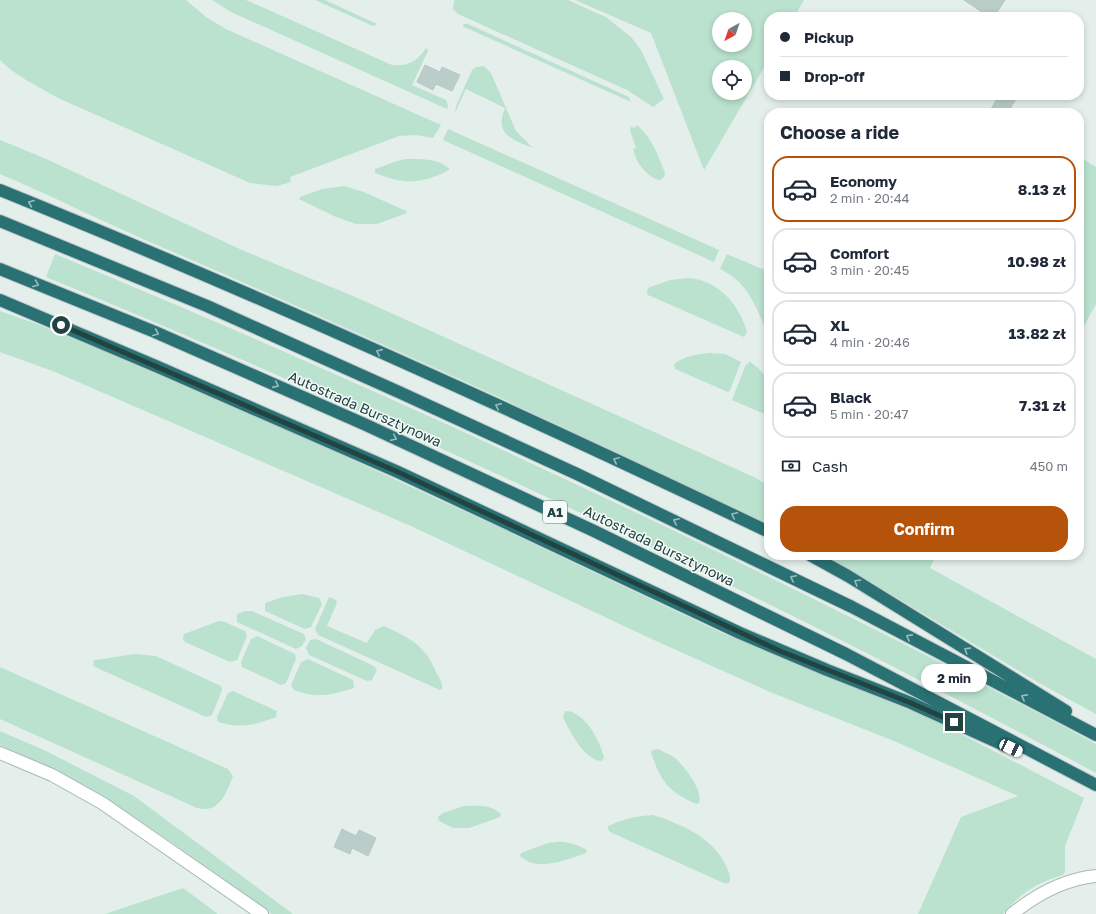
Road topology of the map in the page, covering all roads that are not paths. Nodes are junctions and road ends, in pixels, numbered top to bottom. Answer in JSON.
{"nodes":[{"id":1,"x":0,"y":190,"type":"edge"},
{"id":2,"x":0,"y":221,"type":"edge"},
{"id":3,"x":0,"y":269,"type":"edge"},
{"id":4,"x":0,"y":300,"type":"edge"},
{"id":5,"x":764,"y":530,"type":"edge"},
{"id":6,"x":819,"y":560,"type":"edge"},
{"id":7,"x":1096,"y":729,"type":"edge"},
{"id":8,"x":1096,"y":735,"type":"edge"},
{"id":9,"x":0,"y":753,"type":"edge"},
{"id":10,"x":1096,"y":786,"type":"edge"},
{"id":11,"x":1096,"y":876,"type":"edge"},
{"id":12,"x":262,"y":914,"type":"edge"},
{"id":13,"x":1012,"y":914,"type":"edge"}],
"edges":[{"from":5,"to":1,"type":"highway","one_way":true},
{"from":8,"to":2,"type":"highway","name":"Autostrada Bursztynowa","one_way":true},
{"from":3,"to":10,"type":"highway","name":"Autostrada Bursztynowa","number":"A1","one_way":true},
{"from":4,"to":10,"type":"highway"},
{"from":7,"to":6,"type":"highway","one_way":true},
{"from":9,"to":12,"type":"street"},
{"from":11,"to":13,"type":"street"}]}
